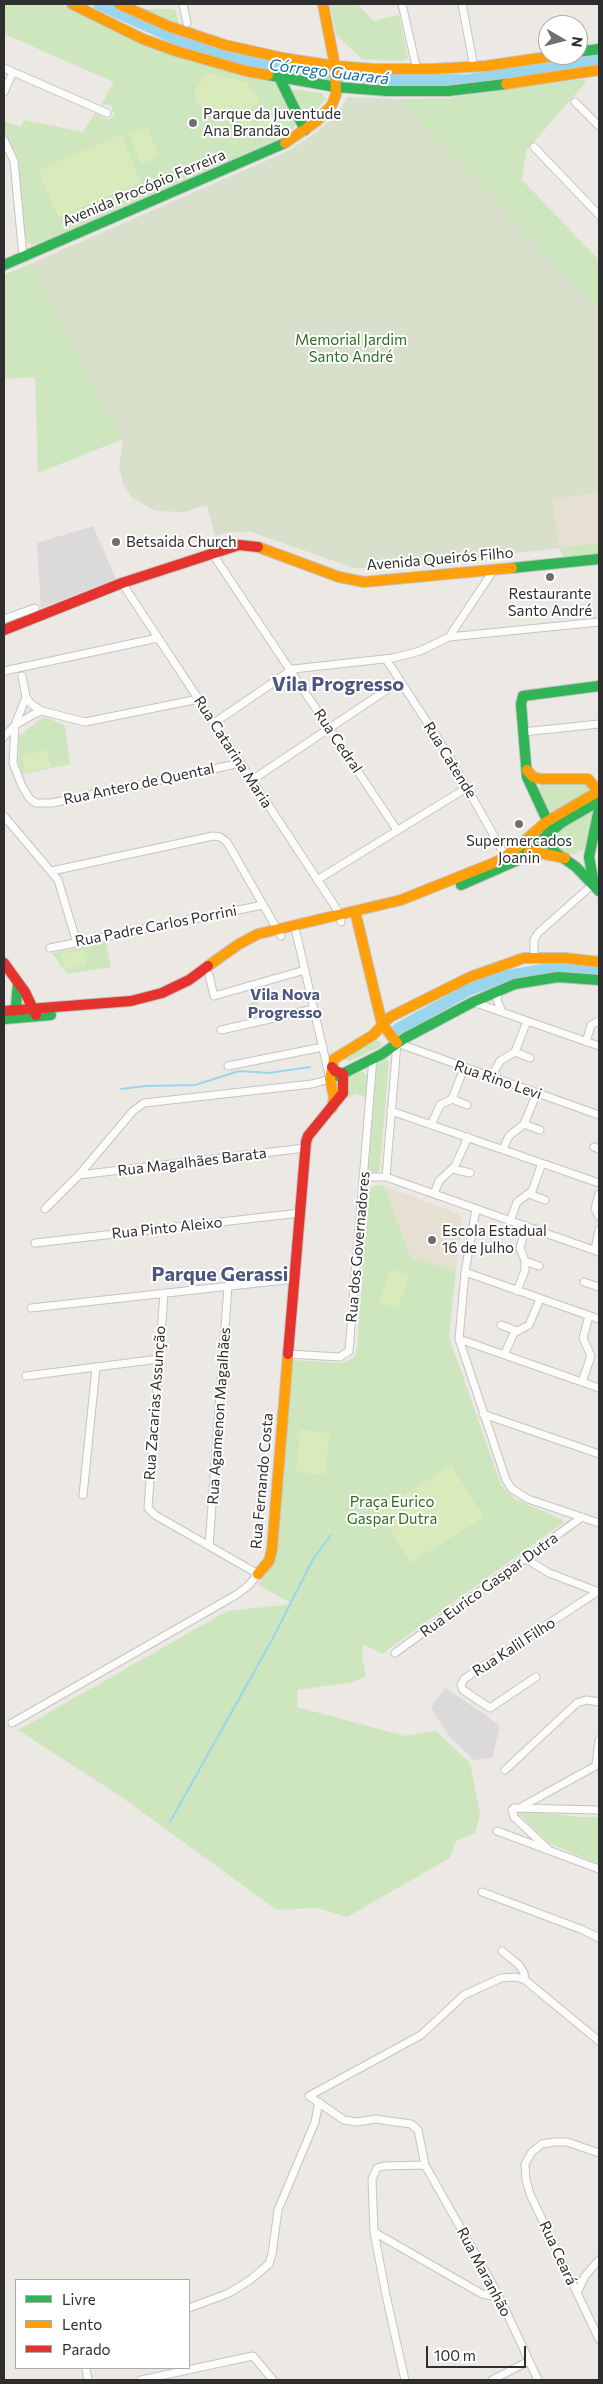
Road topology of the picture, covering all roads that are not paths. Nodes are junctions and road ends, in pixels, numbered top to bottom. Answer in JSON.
{"nodes":[{"id":1,"x":72,"y":4,"type":"edge"},
{"id":2,"x":119,"y":4,"type":"edge"},
{"id":3,"x":183,"y":4,"type":"edge"},
{"id":4,"x":322,"y":4,"type":"edge"},
{"id":5,"x":402,"y":4,"type":"edge"},
{"id":6,"x":462,"y":4,"type":"edge"},
{"id":7,"x":187,"y":23,"type":"dead end"},
{"id":8,"x":538,"y":58,"type":"edge"},
{"id":9,"x":474,"y":67,"type":"junction"},
{"id":10,"x":4,"y":68,"type":"edge"},
{"id":11,"x":417,"y":70,"type":"junction"},
{"id":12,"x":599,"y":70,"type":"edge"},
{"id":13,"x":13,"y":72,"type":"junction"},
{"id":14,"x":335,"y":76,"type":"junction"},
{"id":15,"x":280,"y":79,"type":"junction"},
{"id":16,"x":4,"y":92,"type":"edge"},
{"id":17,"x":576,"y":102,"type":"dead end"},
{"id":18,"x":107,"y":113,"type":"dead end"},
{"id":19,"x":599,"y":126,"type":"edge"},
{"id":20,"x":305,"y":130,"type":"junction"},
{"id":21,"x":4,"y":140,"type":"edge"},
{"id":22,"x":534,"y":147,"type":"dead end"},
{"id":23,"x":599,"y":215,"type":"edge"},
{"id":24,"x":23,"y":257,"type":"junction"},
{"id":25,"x":4,"y":265,"type":"edge"},
{"id":26,"x":212,"y":553,"type":"junction"},
{"id":27,"x":599,"y":559,"type":"edge"},
{"id":28,"x":493,"y":570,"type":"junction"},
{"id":29,"x":478,"y":572,"type":"junction"},
{"id":30,"x":122,"y":583,"type":"junction"},
{"id":31,"x":483,"y":585,"type":"junction"},
{"id":32,"x":35,"y":608,"type":"dead end"},
{"id":33,"x":4,"y":619,"type":"edge"},
{"id":34,"x":599,"y":622,"type":"edge"},
{"id":35,"x":4,"y":630,"type":"edge"},
{"id":36,"x":449,"y":637,"type":"junction"},
{"id":37,"x":158,"y":638,"type":"junction"},
{"id":38,"x":386,"y":659,"type":"junction"},
{"id":39,"x":290,"y":670,"type":"junction"},
{"id":40,"x":4,"y":671,"type":"edge"},
{"id":41,"x":22,"y":676,"type":"dead end"},
{"id":42,"x":400,"y":681,"type":"junction"},
{"id":43,"x":599,"y":686,"type":"edge"},
{"id":44,"x":26,"y":697,"type":"junction"},
{"id":45,"x":199,"y":698,"type":"junction"},
{"id":46,"x":42,"y":711,"type":"junction"},
{"id":47,"x":214,"y":723,"type":"junction"},
{"id":48,"x":599,"y":724,"type":"edge"},
{"id":49,"x":15,"y":725,"type":"junction"},
{"id":50,"x":329,"y":728,"type":"junction"},
{"id":51,"x":523,"y":732,"type":"junction"},
{"id":52,"x":4,"y":737,"type":"edge"},
{"id":53,"x":241,"y":763,"type":"junction"},
{"id":54,"x":527,"y":770,"type":"junction"},
{"id":55,"x":541,"y":779,"type":"junction"},
{"id":56,"x":252,"y":780,"type":"junction"},
{"id":57,"x":588,"y":780,"type":"junction"},
{"id":58,"x":599,"y":780,"type":"edge"},
{"id":59,"x":468,"y":788,"type":"junction"},
{"id":60,"x":599,"y":791,"type":"edge"},
{"id":61,"x":534,"y":795,"type":"junction"},
{"id":62,"x":599,"y":802,"type":"edge"},
{"id":63,"x":599,"y":809,"type":"edge"},
{"id":64,"x":4,"y":816,"type":"edge"},
{"id":65,"x":546,"y":822,"type":"junction"},
{"id":66,"x":397,"y":830,"type":"junction"},
{"id":67,"x":547,"y":834,"type":"junction"},
{"id":68,"x":529,"y":851,"type":"junction"},
{"id":69,"x":590,"y":852,"type":"junction"},
{"id":70,"x":565,"y":858,"type":"junction"},
{"id":71,"x":508,"y":861,"type":"junction"},
{"id":72,"x":52,"y":871,"type":"junction"},
{"id":73,"x":317,"y":880,"type":"junction"},
{"id":74,"x":597,"y":885,"type":"edge"},
{"id":75,"x":263,"y":905,"type":"junction"},
{"id":76,"x":356,"y":915,"type":"junction"},
{"id":77,"x":341,"y":918,"type":"junction"},
{"id":78,"x":279,"y":932,"type":"junction"},
{"id":79,"x":296,"y":932,"type":"junction"},
{"id":80,"x":77,"y":943,"type":"junction"},
{"id":81,"x":50,"y":948,"type":"dead end"},
{"id":82,"x":534,"y":958,"type":"junction"},
{"id":83,"x":599,"y":962,"type":"edge"},
{"id":84,"x":4,"y":963,"type":"edge"},
{"id":85,"x":305,"y":970,"type":"junction"},
{"id":86,"x":209,"y":975,"type":"junction"},
{"id":87,"x":599,"y":980,"type":"edge"},
{"id":88,"x":18,"y":983,"type":"junction"},
{"id":89,"x":498,"y":990,"type":"junction"},
{"id":90,"x":473,"y":1002,"type":"junction"},
{"id":91,"x":314,"y":1009,"type":"junction"},
{"id":92,"x":4,"y":1011,"type":"edge"},
{"id":93,"x":35,"y":1012,"type":"junction"},
{"id":94,"x":502,"y":1012,"type":"junction"},
{"id":95,"x":16,"y":1014,"type":"junction"},
{"id":96,"x":4,"y":1019,"type":"edge"},
{"id":97,"x":527,"y":1021,"type":"junction"},
{"id":98,"x":599,"y":1021,"type":"edge"},
{"id":99,"x":382,"y":1024,"type":"junction"},
{"id":100,"x":221,"y":1030,"type":"dead end"},
{"id":101,"x":586,"y":1042,"type":"junction"},
{"id":102,"x":397,"y":1043,"type":"junction"},
{"id":103,"x":599,"y":1046,"type":"edge"},
{"id":104,"x":323,"y":1048,"type":"junction"},
{"id":105,"x":341,"y":1052,"type":"junction"},
{"id":106,"x":515,"y":1052,"type":"junction"},
{"id":107,"x":373,"y":1058,"type":"junction"},
{"id":108,"x":530,"y":1058,"type":"dead end"},
{"id":109,"x":360,"y":1065,"type":"junction"},
{"id":110,"x":228,"y":1066,"type":"dead end"},
{"id":111,"x":332,"y":1067,"type":"junction"},
{"id":112,"x":464,"y":1068,"type":"junction"},
{"id":113,"x":343,"y":1074,"type":"junction"},
{"id":114,"x":491,"y":1077,"type":"junction"},
{"id":115,"x":330,"y":1079,"type":"junction"},
{"id":116,"x":372,"y":1080,"type":"junction"},
{"id":117,"x":537,"y":1094,"type":"junction"},
{"id":118,"x":452,"y":1099,"type":"junction"},
{"id":119,"x":467,"y":1105,"type":"dead end"},
{"id":120,"x":332,"y":1109,"type":"junction"},
{"id":121,"x":391,"y":1111,"type":"junction"},
{"id":122,"x":599,"y":1114,"type":"edge"},
{"id":123,"x":524,"y":1124,"type":"junction"},
{"id":124,"x":431,"y":1125,"type":"junction"},
{"id":125,"x":540,"y":1130,"type":"dead end"},
{"id":126,"x":468,"y":1137,"type":"junction"},
{"id":127,"x":305,"y":1148,"type":"junction"},
{"id":128,"x":503,"y":1150,"type":"junction"},
{"id":129,"x":542,"y":1163,"type":"junction"},
{"id":130,"x":453,"y":1169,"type":"junction"},
{"id":131,"x":470,"y":1173,"type":"dead end"},
{"id":132,"x":79,"y":1175,"type":"junction"},
{"id":133,"x":364,"y":1177,"type":"junction"},
{"id":134,"x":386,"y":1177,"type":"junction"},
{"id":135,"x":599,"y":1183,"type":"edge"},
{"id":136,"x":434,"y":1194,"type":"junction"},
{"id":137,"x":529,"y":1194,"type":"junction"},
{"id":138,"x":599,"y":1194,"type":"edge"},
{"id":139,"x":545,"y":1200,"type":"dead end"},
{"id":140,"x":45,"y":1209,"type":"dead end"},
{"id":141,"x":476,"y":1209,"type":"junction"},
{"id":142,"x":300,"y":1213,"type":"junction"},
{"id":143,"x":599,"y":1217,"type":"edge"},
{"id":144,"x":510,"y":1221,"type":"junction"},
{"id":145,"x":526,"y":1226,"type":"junction"},
{"id":146,"x":599,"y":1230,"type":"edge"},
{"id":147,"x":35,"y":1243,"type":"dead end"},
{"id":148,"x":597,"y":1251,"type":"edge"},
{"id":149,"x":525,"y":1261,"type":"junction"},
{"id":150,"x":539,"y":1266,"type":"dead end"},
{"id":151,"x":465,"y":1272,"type":"junction"},
{"id":152,"x":294,"y":1279,"type":"junction"},
{"id":153,"x":584,"y":1282,"type":"dead end"},
{"id":154,"x":228,"y":1286,"type":"junction"},
{"id":155,"x":599,"y":1286,"type":"edge"},
{"id":156,"x":517,"y":1290,"type":"junction"},
{"id":157,"x":164,"y":1293,"type":"junction"},
{"id":158,"x":540,"y":1298,"type":"junction"},
{"id":159,"x":31,"y":1308,"type":"dead end"},
{"id":160,"x":590,"y":1316,"type":"junction"},
{"id":161,"x":599,"y":1320,"type":"edge"},
{"id":162,"x":501,"y":1325,"type":"dead end"},
{"id":163,"x":517,"y":1331,"type":"junction"},
{"id":164,"x":459,"y":1339,"type":"junction"},
{"id":165,"x":590,"y":1352,"type":"junction"},
{"id":166,"x":288,"y":1354,"type":"junction"},
{"id":167,"x":504,"y":1355,"type":"junction"},
{"id":168,"x":599,"y":1355,"type":"edge"},
{"id":169,"x":159,"y":1359,"type":"junction"},
{"id":170,"x":96,"y":1368,"type":"junction"},
{"id":171,"x":26,"y":1376,"type":"dead end"},
{"id":172,"x":582,"y":1382,"type":"junction"},
{"id":173,"x":599,"y":1388,"type":"edge"},
{"id":174,"x":483,"y":1414,"type":"junction"},
{"id":175,"x":599,"y":1454,"type":"edge"},
{"id":176,"x":83,"y":1495,"type":"dead end"},
{"id":177,"x":582,"y":1518,"type":"junction"},
{"id":178,"x":599,"y":1523,"type":"edge"},
{"id":179,"x":209,"y":1546,"type":"junction"},
{"id":180,"x":526,"y":1559,"type":"junction"},
{"id":181,"x":258,"y":1574,"type":"junction"},
{"id":182,"x":598,"y":1592,"type":"edge"},
{"id":183,"x":395,"y":1653,"type":"dead end"},
{"id":184,"x":536,"y":1677,"type":"dead end"},
{"id":185,"x":599,"y":1702,"type":"edge"},
{"id":186,"x":12,"y":1723,"type":"dead end"},
{"id":187,"x":599,"y":1740,"type":"edge"},
{"id":188,"x":598,"y":1764,"type":"edge"},
{"id":189,"x":504,"y":1770,"type":"dead end"},
{"id":190,"x":521,"y":1807,"type":"junction"},
{"id":191,"x":599,"y":1810,"type":"edge"},
{"id":192,"x":497,"y":1831,"type":"dead end"},
{"id":193,"x":548,"y":1849,"type":"junction"},
{"id":194,"x":599,"y":1870,"type":"edge"},
{"id":195,"x":482,"y":1892,"type":"dead end"},
{"id":196,"x":599,"y":1938,"type":"edge"},
{"id":197,"x":502,"y":1951,"type":"dead end"},
{"id":198,"x":525,"y":1980,"type":"junction"},
{"id":199,"x":599,"y":2041,"type":"edge"},
{"id":200,"x":319,"y":2102,"type":"junction"},
{"id":201,"x":599,"y":2153,"type":"edge"},
{"id":202,"x":425,"y":2165,"type":"junction"},
{"id":203,"x":374,"y":2232,"type":"junction"},
{"id":204,"x":599,"y":2260,"type":"edge"},
{"id":205,"x":577,"y":2293,"type":"junction"},
{"id":206,"x":498,"y":2297,"type":"junction"},
{"id":207,"x":190,"y":2308,"type":"edge"},
{"id":208,"x":599,"y":2339,"type":"edge"},
{"id":209,"x":529,"y":2361,"type":"junction"},
{"id":210,"x":190,"y":2366,"type":"edge"},
{"id":211,"x":166,"y":2370,"type":"edge"},
{"id":212,"x":141,"y":2380,"type":"edge"},
{"id":213,"x":273,"y":2380,"type":"edge"},
{"id":214,"x":406,"y":2380,"type":"edge"},
{"id":215,"x":492,"y":2380,"type":"edge"},
{"id":216,"x":538,"y":2380,"type":"edge"}],
"edges":[{"from":1,"to":15,"type":"main road"},
{"from":2,"to":14,"type":"main road"},
{"from":3,"to":7,"type":"street"},
{"from":4,"to":14,"type":"main road"},
{"from":5,"to":11,"type":"street"},
{"from":6,"to":9,"type":"street"},
{"from":8,"to":9,"type":"main road"},
{"from":9,"to":11,"type":"main road"},
{"from":10,"to":13,"type":"street"},
{"from":11,"to":14,"type":"main road"},
{"from":12,"to":14,"type":"main road"},
{"from":13,"to":16,"type":"street"},
{"from":13,"to":18,"type":"street"},
{"from":14,"to":15,"type":"main road"},
{"from":14,"to":20,"type":"main road","name":"Avenida Procópio Ferreira"},
{"from":15,"to":20,"type":"main road"},
{"from":17,"to":19,"type":"street"},
{"from":20,"to":24,"type":"main road","name":"Avenida Procópio Ferreira"},
{"from":21,"to":24,"type":"street"},
{"from":22,"to":23,"type":"street"},
{"from":24,"to":25,"type":"main road","name":"Avenida Procópio Ferreira"},
{"from":26,"to":29,"type":"main road","name":"Avenida Queirós Filho"},
{"from":26,"to":30,"type":"main road","name":"Avenida Queirós Filho"},
{"from":26,"to":39,"type":"street","name":"Rua Cedral"},
{"from":27,"to":28,"type":"main road","name":"Avenida Queirós Filho"},
{"from":28,"to":29,"type":"main road","name":"Avenida Queirós Filho"},
{"from":28,"to":31,"type":"street"},
{"from":29,"to":31,"type":"street"},
{"from":30,"to":35,"type":"main road","name":"Avenida Queirós Filho"},
{"from":30,"to":37,"type":"street","name":"Rua Catarina Maria"},
{"from":31,"to":36,"type":"street"},
{"from":32,"to":33,"type":"street"},
{"from":34,"to":36,"type":"street"},
{"from":36,"to":38,"type":"street"},
{"from":37,"to":40,"type":"street"},
{"from":37,"to":45,"type":"street","name":"Rua Catarina Maria"},
{"from":38,"to":39,"type":"street"},
{"from":38,"to":42,"type":"street","name":"Rua Catende"},
{"from":39,"to":47,"type":"street"},
{"from":39,"to":50,"type":"street","name":"Rua Cedral"},
{"from":41,"to":44,"type":"street"},
{"from":42,"to":50,"type":"street"},
{"from":42,"to":59,"type":"street","name":"Rua Catende"},
{"from":43,"to":51,"type":"main road"},
{"from":44,"to":46,"type":"street"},
{"from":44,"to":49,"type":"street"},
{"from":45,"to":46,"type":"street"},
{"from":45,"to":47,"type":"street","name":"Rua Catarina Maria"},
{"from":46,"to":49,"type":"street"},
{"from":47,"to":53,"type":"street","name":"Rua Catarina Maria"},
{"from":48,"to":51,"type":"street"},
{"from":49,"to":52,"type":"street"},
{"from":49,"to":53,"type":"street","name":"Rua Antero de Quental"},
{"from":50,"to":56,"type":"street"},
{"from":50,"to":66,"type":"street","name":"Rua Cedral"},
{"from":51,"to":54,"type":"main road"},
{"from":53,"to":56,"type":"street","name":"Rua Catarina Maria"},
{"from":54,"to":55,"type":"main road"},
{"from":54,"to":61,"type":"main road"},
{"from":55,"to":57,"type":"main road"},
{"from":55,"to":61,"type":"main road"},
{"from":56,"to":73,"type":"street","name":"Rua Catarina Maria"},
{"from":57,"to":58,"type":"street"},
{"from":57,"to":60,"type":"main road"},
{"from":59,"to":66,"type":"street"},
{"from":59,"to":71,"type":"street","name":"Rua Catende"},
{"from":60,"to":65,"type":"main road"},
{"from":61,"to":65,"type":"main road"},
{"from":62,"to":67,"type":"main road"},
{"from":63,"to":69,"type":"main road"},
{"from":64,"to":72,"type":"street"},
{"from":65,"to":67,"type":"main road"},
{"from":65,"to":71,"type":"main road"},
{"from":66,"to":73,"type":"street"},
{"from":67,"to":68,"type":"main road"},
{"from":67,"to":70,"type":"main road"},
{"from":68,"to":70,"type":"main road"},
{"from":68,"to":71,"type":"main road"},
{"from":69,"to":70,"type":"main road"},
{"from":69,"to":74,"type":"main road"},
{"from":70,"to":74,"type":"main road"},
{"from":71,"to":76,"type":"main road"},
{"from":72,"to":75,"type":"street"},
{"from":72,"to":80,"type":"street"},
{"from":73,"to":77,"type":"street","name":"Rua Catarina Maria"},
{"from":74,"to":82,"type":"street"},
{"from":75,"to":78,"type":"street"},
{"from":75,"to":80,"type":"street","name":"Rua Padre Carlos Porrini"},
{"from":76,"to":77,"type":"main road"},
{"from":76,"to":99,"type":"main road"},
{"from":77,"to":78,"type":"main road"},
{"from":77,"to":79,"type":"main road"},
{"from":78,"to":79,"type":"main road"},
{"from":78,"to":86,"type":"main road"},
{"from":78,"to":93,"type":"main road"},
{"from":79,"to":85,"type":"street"},
{"from":80,"to":81,"type":"street","name":"Rua Padre Carlos Porrini"},
{"from":82,"to":83,"type":"main road"},
{"from":82,"to":99,"type":"main road"},
{"from":84,"to":88,"type":"main road"},
{"from":85,"to":86,"type":"street"},
{"from":85,"to":91,"type":"street"},
{"from":86,"to":93,"type":"main road"},
{"from":87,"to":89,"type":"main road"},
{"from":88,"to":93,"type":"main road"},
{"from":88,"to":95,"type":"main road"},
{"from":89,"to":90,"type":"main road"},
{"from":89,"to":94,"type":"street"},
{"from":90,"to":94,"type":"street"},
{"from":90,"to":102,"type":"main road"},
{"from":91,"to":100,"type":"street"},
{"from":91,"to":104,"type":"street"},
{"from":92,"to":95,"type":"main road"},
{"from":93,"to":95,"type":"main road"},
{"from":94,"to":97,"type":"street"},
{"from":95,"to":96,"type":"main road"},
{"from":97,"to":101,"type":"street"},
{"from":97,"to":106,"type":"street"},
{"from":98,"to":101,"type":"street"},
{"from":99,"to":102,"type":"main road"},
{"from":99,"to":105,"type":"main road"},
{"from":101,"to":103,"type":"street"},
{"from":102,"to":107,"type":"main road"},
{"from":102,"to":112,"type":"street","name":"Rua Rino Levi"},
{"from":102,"to":121,"type":"street","name":"Rua dos Governadores"},
{"from":104,"to":105,"type":"street"},
{"from":104,"to":110,"type":"street"},
{"from":104,"to":115,"type":"street"},
{"from":105,"to":111,"type":"main road"},
{"from":106,"to":108,"type":"street"},
{"from":106,"to":114,"type":"street"},
{"from":107,"to":109,"type":"main road"},
{"from":107,"to":116,"type":"street","name":"Rua dos Governadores"},
{"from":109,"to":113,"type":"main road"},
{"from":109,"to":116,"type":"street"},
{"from":111,"to":113,"type":"main road"},
{"from":111,"to":115,"type":"main road"},
{"from":112,"to":114,"type":"street","name":"Rua Rino Levi"},
{"from":112,"to":118,"type":"street"},
{"from":113,"to":115,"type":"main road"},
{"from":113,"to":120,"type":"main road","name":"Rua Fernando Costa"},
{"from":114,"to":117,"type":"street","name":"Rua Rino Levi"},
{"from":115,"to":120,"type":"main road"},
{"from":115,"to":132,"type":"street"},
{"from":116,"to":133,"type":"street","name":"Rua dos Governadores"},
{"from":117,"to":122,"type":"street","name":"Rua Rino Levi"},
{"from":117,"to":123,"type":"street"},
{"from":118,"to":119,"type":"street"},
{"from":118,"to":124,"type":"street"},
{"from":120,"to":127,"type":"main road","name":"Rua Fernando Costa"},
{"from":121,"to":124,"type":"street"},
{"from":121,"to":134,"type":"street","name":"Rua dos Governadores"},
{"from":123,"to":125,"type":"street"},
{"from":123,"to":128,"type":"street"},
{"from":124,"to":126,"type":"street"},
{"from":126,"to":128,"type":"street"},
{"from":126,"to":130,"type":"street"},
{"from":127,"to":132,"type":"street","name":"Rua Magalhães Barata"},
{"from":127,"to":142,"type":"main road","name":"Rua Fernando Costa"},
{"from":128,"to":129,"type":"street"},
{"from":129,"to":135,"type":"street"},
{"from":129,"to":137,"type":"street"},
{"from":130,"to":131,"type":"street"},
{"from":130,"to":136,"type":"street"},
{"from":132,"to":140,"type":"street"},
{"from":133,"to":134,"type":"street"},
{"from":133,"to":166,"type":"street","name":"Rua dos Governadores"},
{"from":134,"to":136,"type":"street"},
{"from":136,"to":141,"type":"street"},
{"from":137,"to":139,"type":"street"},
{"from":137,"to":144,"type":"street"},
{"from":138,"to":143,"type":"street"},
{"from":141,"to":144,"type":"street"},
{"from":141,"to":151,"type":"street"},
{"from":142,"to":147,"type":"street","name":"Rua Pinto Aleixo"},
{"from":142,"to":152,"type":"main road","name":"Rua Fernando Costa"},
{"from":144,"to":145,"type":"street"},
{"from":145,"to":148,"type":"street"},
{"from":145,"to":149,"type":"street"},
{"from":146,"to":148,"type":"street"},
{"from":149,"to":150,"type":"street"},
{"from":149,"to":156,"type":"street"},
{"from":151,"to":156,"type":"street"},
{"from":151,"to":164,"type":"street"},
{"from":152,"to":154,"type":"street"},
{"from":152,"to":166,"type":"main road","name":"Rua Fernando Costa"},
{"from":153,"to":155,"type":"street"},
{"from":154,"to":157,"type":"street"},
{"from":154,"to":179,"type":"street","name":"Rua Agamenon Magalhães"},
{"from":156,"to":158,"type":"street"},
{"from":157,"to":159,"type":"street"},
{"from":157,"to":169,"type":"street","name":"Rua Zacarias Assunção"},
{"from":158,"to":160,"type":"street"},
{"from":158,"to":163,"type":"street"},
{"from":160,"to":161,"type":"street"},
{"from":160,"to":165,"type":"street"},
{"from":162,"to":163,"type":"street"},
{"from":163,"to":167,"type":"street"},
{"from":164,"to":167,"type":"street"},
{"from":164,"to":174,"type":"street"},
{"from":165,"to":168,"type":"street"},
{"from":165,"to":172,"type":"street"},
{"from":166,"to":181,"type":"main road","name":"Rua Fernando Costa"},
{"from":167,"to":172,"type":"street"},
{"from":169,"to":170,"type":"street"},
{"from":169,"to":179,"type":"street","name":"Rua Zacarias Assunção"},
{"from":170,"to":171,"type":"street"},
{"from":170,"to":176,"type":"street"},
{"from":172,"to":173,"type":"street"},
{"from":174,"to":175,"type":"street"},
{"from":174,"to":177,"type":"street"},
{"from":177,"to":178,"type":"street"},
{"from":177,"to":180,"type":"street","name":"Rua Eurico Gaspar Dutra"},
{"from":179,"to":181,"type":"street"},
{"from":180,"to":182,"type":"street"},
{"from":180,"to":183,"type":"street","name":"Rua Eurico Gaspar Dutra"},
{"from":181,"to":186,"type":"street","name":"Rua Fernando Costa"},
{"from":182,"to":184,"type":"street","name":"Rua Kalil Filho"},
{"from":185,"to":189,"type":"street"},
{"from":187,"to":188,"type":"street"},
{"from":188,"to":190,"type":"street"},
{"from":190,"to":191,"type":"street"},
{"from":190,"to":193,"type":"street"},
{"from":192,"to":193,"type":"street"},
{"from":193,"to":194,"type":"street"},
{"from":195,"to":196,"type":"street"},
{"from":197,"to":198,"type":"street"},
{"from":198,"to":199,"type":"street"},
{"from":198,"to":200,"type":"street","name":"Rua Maranhão"},
{"from":200,"to":202,"type":"street","name":"Rua Maranhão"},
{"from":200,"to":207,"type":"street"},
{"from":201,"to":205,"type":"street","name":"Rua Ceará"},
{"from":202,"to":203,"type":"street"},
{"from":202,"to":206,"type":"street","name":"Rua Maranhão"},
{"from":203,"to":206,"type":"street"},
{"from":203,"to":214,"type":"street"},
{"from":204,"to":205,"type":"street"},
{"from":205,"to":208,"type":"street","name":"Rua Ceará"},
{"from":206,"to":209,"type":"street","name":"Rua Maranhão"},
{"from":209,"to":215,"type":"street"},
{"from":209,"to":216,"type":"street","name":"Rua Maranhão"},
{"from":210,"to":213,"type":"street"},
{"from":211,"to":212,"type":"street"}]}
